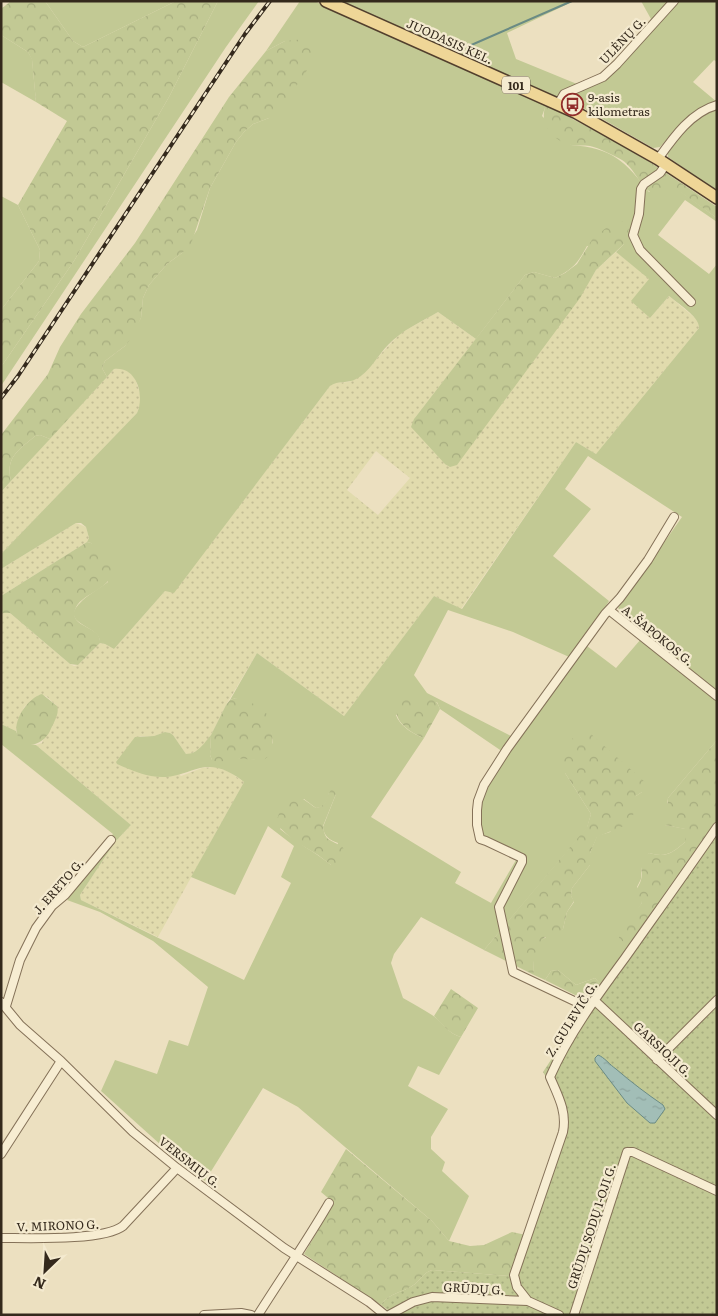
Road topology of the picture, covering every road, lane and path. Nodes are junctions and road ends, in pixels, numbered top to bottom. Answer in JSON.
{"nodes":[{"id":1,"x":326,"y":1,"type":"edge"},
{"id":2,"x":674,"y":1,"type":"edge"},
{"id":3,"x":558,"y":104,"type":"junction"},
{"id":4,"x":717,"y":105,"type":"edge"},
{"id":5,"x":662,"y":161,"type":"junction"},
{"id":6,"x":717,"y":198,"type":"edge"},
{"id":7,"x":691,"y":302,"type":"dead end"},
{"id":8,"x":674,"y":517,"type":"dead end"},
{"id":9,"x":609,"y":610,"type":"junction"},
{"id":10,"x":717,"y":696,"type":"edge"},
{"id":11,"x":717,"y":827,"type":"edge"},
{"id":12,"x":112,"y":840,"type":"dead end"},
{"id":13,"x":594,"y":1000,"type":"junction"},
{"id":14,"x":717,"y":1000,"type":"edge"},
{"id":15,"x":3,"y":1004,"type":"edge"},
{"id":16,"x":589,"y":1008,"type":"junction"},
{"id":17,"x":657,"y":1060,"type":"junction"},
{"id":18,"x":61,"y":1061,"type":"junction"},
{"id":19,"x":717,"y":1115,"type":"edge"},
{"id":20,"x":1,"y":1154,"type":"edge"},
{"id":21,"x":177,"y":1168,"type":"junction"},
{"id":22,"x":717,"y":1191,"type":"edge"},
{"id":23,"x":329,"y":1203,"type":"dead end"},
{"id":24,"x":1,"y":1238,"type":"edge"},
{"id":25,"x":295,"y":1256,"type":"junction"},
{"id":26,"x":528,"y":1301,"type":"junction"},
{"id":27,"x":204,"y":1315,"type":"edge"},
{"id":28,"x":250,"y":1315,"type":"edge"},
{"id":29,"x":258,"y":1315,"type":"edge"},
{"id":30,"x":385,"y":1315,"type":"edge"},
{"id":31,"x":389,"y":1315,"type":"edge"},
{"id":32,"x":559,"y":1315,"type":"edge"},
{"id":33,"x":574,"y":1315,"type":"edge"}],
"edges":[{"from":1,"to":3,"type":"main road","name":"JUODASIS KEL.","number":"101"},
{"from":2,"to":3,"type":"street","name":"ULĖNŲ G."},
{"from":3,"to":5,"type":"main road","name":"JUODASIS KEL.","number":"101"},
{"from":4,"to":5,"type":"street"},
{"from":5,"to":6,"type":"main road","name":"JUODASIS KEL.","number":"101"},
{"from":5,"to":7,"type":"street"},
{"from":8,"to":9,"type":"street"},
{"from":9,"to":10,"type":"street","name":"A. ŠAPOKOS G."},
{"from":9,"to":16,"type":"street"},
{"from":11,"to":13,"type":"street","name":"Z. GULEVIČ G."},
{"from":12,"to":15,"type":"street","name":"J. ERETO G."},
{"from":13,"to":16,"type":"street","name":"Z. GULEVIČ G."},
{"from":13,"to":17,"type":"street","name":"GARSIOJI G."},
{"from":14,"to":17,"type":"street"},
{"from":15,"to":18,"type":"street","name":"VERSMIŲ G."},
{"from":16,"to":26,"type":"street","name":"Z. GULEVIČ G."},
{"from":17,"to":19,"type":"street","name":"GARSIOJI G."},
{"from":18,"to":20,"type":"street"},
{"from":18,"to":21,"type":"street","name":"VERSMIŲ G."},
{"from":21,"to":24,"type":"street","name":"V. MIRONO G."},
{"from":21,"to":25,"type":"street","name":"VERSMIŲ G."},
{"from":22,"to":33,"type":"street","name":"GRŪDŲ SODŲ 1-OJI G."},
{"from":23,"to":25,"type":"street"},
{"from":25,"to":29,"type":"street"},
{"from":25,"to":30,"type":"street","name":"VERSMIŲ G."},
{"from":26,"to":31,"type":"street","name":"GRŪDŲ G."},
{"from":26,"to":32,"type":"street","name":"GRŪDŲ G."},
{"from":27,"to":28,"type":"street"}]}
